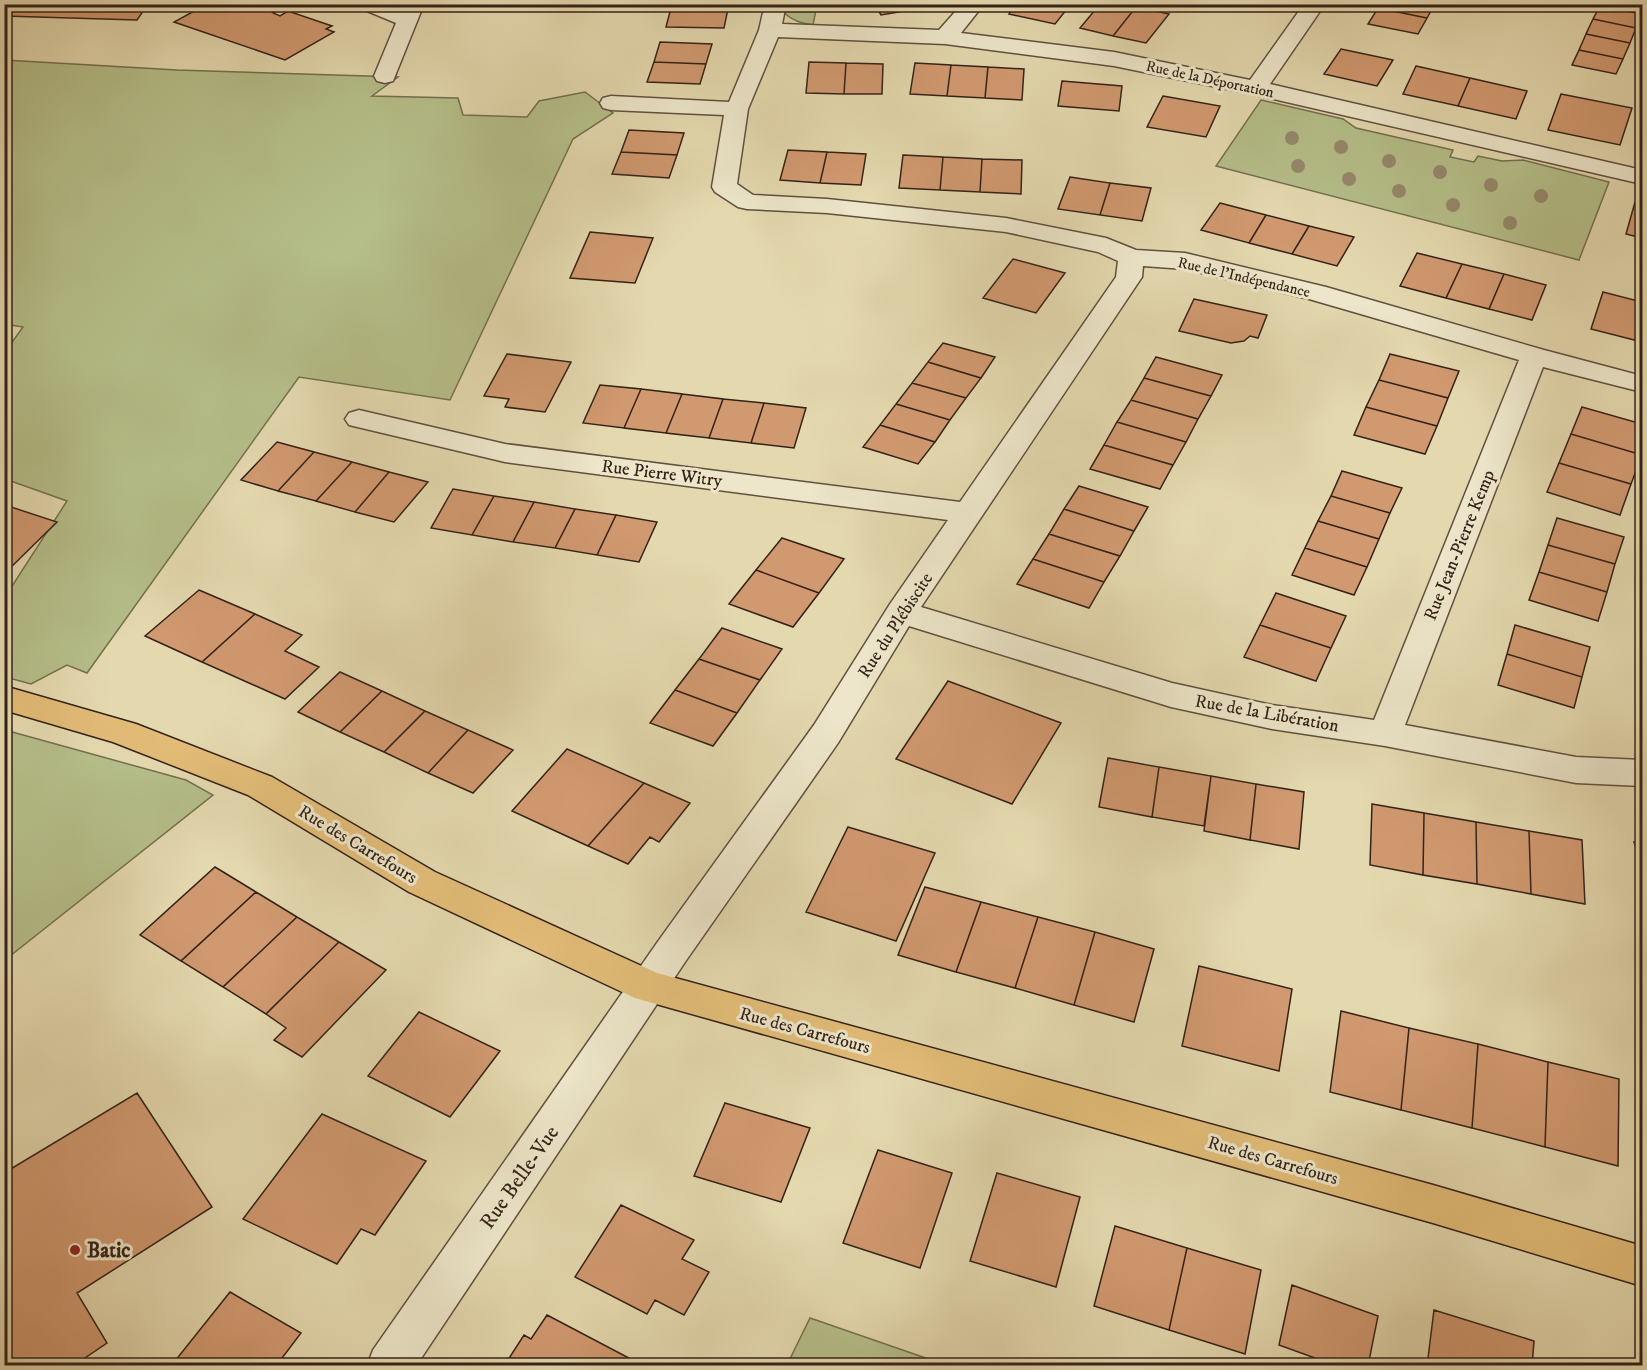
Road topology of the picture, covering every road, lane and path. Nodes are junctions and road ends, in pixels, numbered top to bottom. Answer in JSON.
{"nodes":[{"id":1,"x":367,"y":4,"type":"edge"},
{"id":2,"x":776,"y":4,"type":"edge"},
{"id":3,"x":974,"y":4,"type":"edge"},
{"id":4,"x":1315,"y":4,"type":"edge"},
{"id":5,"x":411,"y":12,"type":"edge"},
{"id":6,"x":770,"y":30,"type":"junction"},
{"id":7,"x":945,"y":37,"type":"junction"},
{"id":8,"x":385,"y":76,"type":"dead end"},
{"id":9,"x":1256,"y":88,"type":"junction"},
{"id":10,"x":611,"y":103,"type":"dead end"},
{"id":11,"x":737,"y":109,"type":"junction"},
{"id":12,"x":1642,"y":177,"type":"edge"},
{"id":13,"x":1131,"y":257,"type":"junction"},
{"id":14,"x":1534,"y":356,"type":"junction"},
{"id":15,"x":1642,"y":384,"type":"edge"},
{"id":16,"x":359,"y":419,"type":"dead end"},
{"id":17,"x":968,"y":513,"type":"junction"},
{"id":18,"x":901,"y":612,"type":"junction"},
{"id":19,"x":4,"y":698,"type":"edge"},
{"id":20,"x":1385,"y":734,"type":"junction"},
{"id":21,"x":1642,"y":773,"type":"edge"},
{"id":22,"x":649,"y":987,"type":"junction"},
{"id":23,"x":1642,"y":1266,"type":"edge"},
{"id":24,"x":389,"y":1365,"type":"edge"}],
"edges":[{"from":1,"to":5,"type":"street"},
{"from":2,"to":6,"type":"street"},
{"from":3,"to":7,"type":"street"},
{"from":4,"to":9,"type":"street"},
{"from":5,"to":8,"type":"street"},
{"from":6,"to":7,"type":"street","name":"Rue de la Déportation"},
{"from":6,"to":11,"type":"street"},
{"from":7,"to":9,"type":"street","name":"Rue de la Déportation"},
{"from":9,"to":12,"type":"street","name":"Rue de la Déportation"},
{"from":10,"to":11,"type":"street"},
{"from":11,"to":13,"type":"street","name":"Rue de l'Indépendance"},
{"from":13,"to":14,"type":"street","name":"Rue de l'Indépendance"},
{"from":13,"to":17,"type":"street","name":"Rue du Plébiscite"},
{"from":14,"to":15,"type":"street","name":"Rue de l'Indépendance"},
{"from":14,"to":20,"type":"street","name":"Rue Jean-Pierre Kemp"},
{"from":16,"to":17,"type":"street","name":"Rue Pierre Witry"},
{"from":17,"to":18,"type":"street","name":"Rue du Plébiscite"},
{"from":18,"to":20,"type":"street","name":"Rue de la Libération"},
{"from":18,"to":22,"type":"street","name":"Rue du Plébiscite"},
{"from":19,"to":22,"type":"main road","name":"Rue des Carrefours"},
{"from":20,"to":21,"type":"street","name":"Rue de la Libération"},
{"from":22,"to":23,"type":"main road","name":"Rue des Carrefours"},
{"from":22,"to":24,"type":"street","name":"Rue Belle-Vue"}]}
